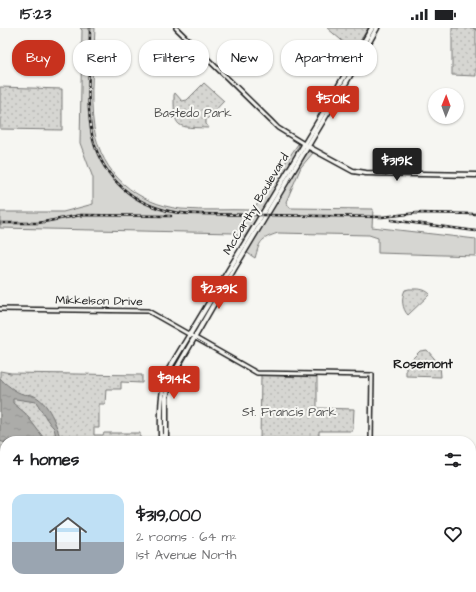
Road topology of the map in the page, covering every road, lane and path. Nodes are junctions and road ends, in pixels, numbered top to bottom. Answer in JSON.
{"nodes":[{"id":1,"x":176,"y":28,"type":"edge"},
{"id":2,"x":372,"y":28,"type":"edge"},
{"id":3,"x":377,"y":28,"type":"edge"},
{"id":4,"x":306,"y":145,"type":"junction"},
{"id":5,"x":476,"y":175,"type":"edge"},
{"id":6,"x":0,"y":308,"type":"edge"},
{"id":7,"x":192,"y":336,"type":"junction"},
{"id":8,"x":161,"y":436,"type":"edge"},
{"id":9,"x":166,"y":436,"type":"edge"},
{"id":10,"x":371,"y":436,"type":"edge"}],
"edges":[{"from":1,"to":4,"type":"street"},
{"from":2,"to":4,"type":"main road","name":"McCarthy Boulevard"},
{"from":3,"to":4,"type":"main road","name":"McCarthy Boulevard"},
{"from":4,"to":5,"type":"main road"},
{"from":4,"to":7,"type":"main road","name":"McCarthy Boulevard"},
{"from":6,"to":7,"type":"street","name":"Mikkelson Drive"},
{"from":7,"to":8,"type":"main road","name":"McCarthy Boulevard"},
{"from":7,"to":9,"type":"main road","name":"McCarthy Boulevard"},
{"from":7,"to":10,"type":"street","name":"Mikkelson Drive"}]}
